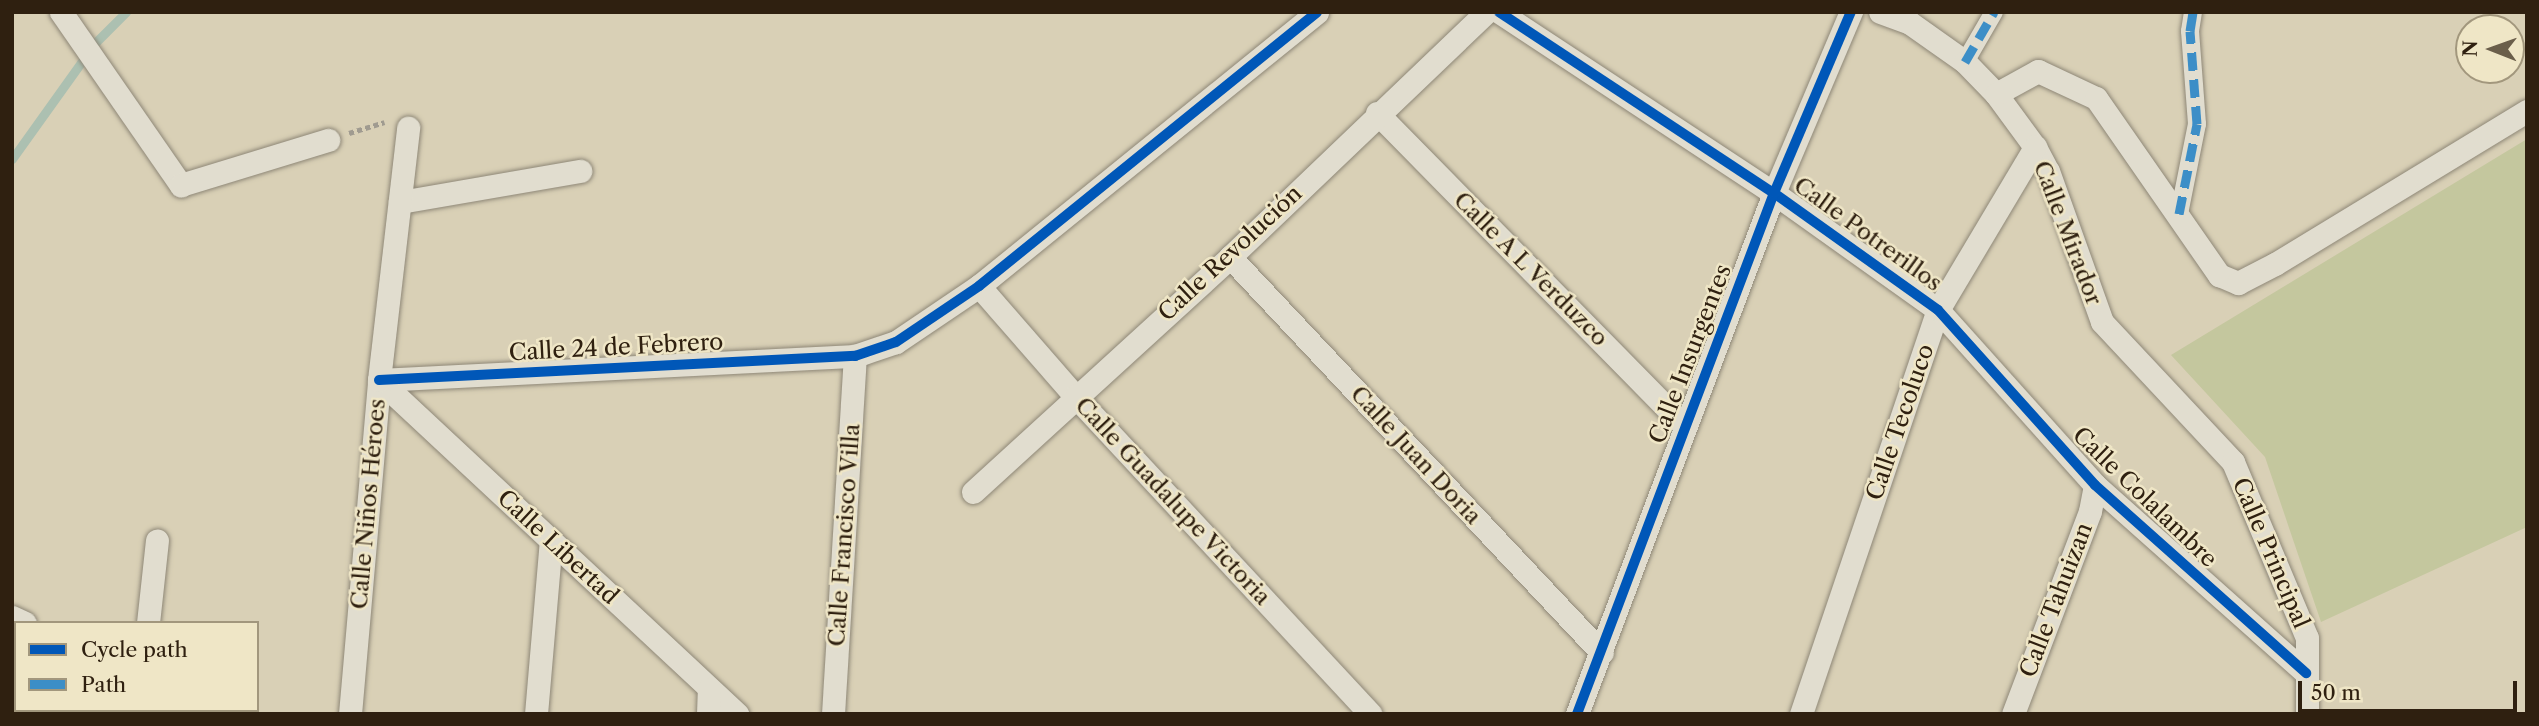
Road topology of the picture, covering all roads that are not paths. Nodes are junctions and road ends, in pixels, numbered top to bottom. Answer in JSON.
{"nodes":[{"id":1,"x":61,"y":12,"type":"edge"},
{"id":2,"x":1317,"y":12,"type":"edge"},
{"id":3,"x":1486,"y":12,"type":"edge"},
{"id":4,"x":1499,"y":12,"type":"edge"},
{"id":5,"x":1851,"y":12,"type":"edge"},
{"id":6,"x":1880,"y":12,"type":"edge"},
{"id":7,"x":1994,"y":12,"type":"edge"},
{"id":8,"x":2193,"y":12,"type":"edge"},
{"id":9,"x":1965,"y":62,"type":"junction"},
{"id":10,"x":1996,"y":94,"type":"junction"},
{"id":11,"x":2527,"y":111,"type":"edge"},
{"id":12,"x":1377,"y":113,"type":"junction"},
{"id":13,"x":408,"y":128,"type":"road end"},
{"id":14,"x":328,"y":140,"type":"road end"},
{"id":15,"x":2035,"y":147,"type":"junction"},
{"id":16,"x":580,"y":171,"type":"dead end"},
{"id":17,"x":1774,"y":193,"type":"junction"},
{"id":18,"x":400,"y":202,"type":"junction"},
{"id":19,"x":2179,"y":214,"type":"junction"},
{"id":20,"x":1230,"y":257,"type":"junction"},
{"id":21,"x":979,"y":286,"type":"junction"},
{"id":22,"x":1938,"y":310,"type":"junction"},
{"id":23,"x":855,"y":356,"type":"junction"},
{"id":24,"x":379,"y":380,"type":"junction"},
{"id":25,"x":1075,"y":396,"type":"junction"},
{"id":26,"x":2186,"y":410,"type":"joint"},
{"id":27,"x":1685,"y":426,"type":"junction"},
{"id":28,"x":2095,"y":485,"type":"junction"},
{"id":29,"x":973,"y":492,"type":"dead end"},
{"id":30,"x":157,"y":540,"type":"dead end"},
{"id":31,"x":551,"y":540,"type":"junction"},
{"id":32,"x":148,"y":621,"type":"edge"},
{"id":33,"x":1602,"y":653,"type":"junction"},
{"id":34,"x":2306,"y":673,"type":"junction"},
{"id":35,"x":709,"y":689,"type":"junction"},
{"id":36,"x":350,"y":714,"type":"edge"},
{"id":37,"x":536,"y":714,"type":"edge"},
{"id":38,"x":708,"y":714,"type":"edge"},
{"id":39,"x":737,"y":714,"type":"edge"},
{"id":40,"x":833,"y":714,"type":"edge"},
{"id":41,"x":1371,"y":714,"type":"edge"},
{"id":42,"x":1577,"y":714,"type":"edge"},
{"id":43,"x":1801,"y":714,"type":"edge"},
{"id":44,"x":2013,"y":714,"type":"edge"},
{"id":45,"x":2307,"y":714,"type":"edge"}],
"edges":[{"from":1,"to":14,"type":"street"},
{"from":2,"to":21,"type":"street","name":"Calle 24 de Febrero"},
{"from":3,"to":12,"type":"street","name":"Calle Revolución"},
{"from":4,"to":17,"type":"street","name":"Calle Potrerillos"},
{"from":5,"to":17,"type":"street","name":"Calle Insurgentes"},
{"from":6,"to":9,"type":"street","name":"Calle Mirador"},
{"from":7,"to":9,"type":"street"},
{"from":8,"to":19,"type":"street"},
{"from":9,"to":10,"type":"street","name":"Calle Mirador"},
{"from":10,"to":15,"type":"street","name":"Calle Mirador"},
{"from":10,"to":19,"type":"street"},
{"from":11,"to":19,"type":"street"},
{"from":12,"to":20,"type":"street","name":"Calle Revolución"},
{"from":12,"to":27,"type":"street","name":"Calle A L Verduzco"},
{"from":13,"to":18,"type":"street","name":"Calle Niños Héroes"},
{"from":15,"to":22,"type":"street","name":"Calle Tecoluco"},
{"from":15,"to":26,"type":"street","name":"Calle Mirador"},
{"from":16,"to":18,"type":"street"},
{"from":17,"to":22,"type":"street","name":"Calle Potrerillos"},
{"from":17,"to":27,"type":"street","name":"Calle Insurgentes"},
{"from":18,"to":24,"type":"street","name":"Calle Niños Héroes"},
{"from":20,"to":25,"type":"street","name":"Calle Revolución"},
{"from":20,"to":33,"type":"street","name":"Calle Juan Doria"},
{"from":21,"to":23,"type":"street","name":"Calle 24 de Febrero"},
{"from":21,"to":25,"type":"street","name":"Calle Guadalupe Victoria"},
{"from":22,"to":28,"type":"street","name":"Calle Colalambre"},
{"from":22,"to":43,"type":"street","name":"Calle Tecoluco"},
{"from":23,"to":24,"type":"street","name":"Calle 24 de Febrero"},
{"from":23,"to":40,"type":"street","name":"Calle Francisco Villa"},
{"from":24,"to":31,"type":"street","name":"Calle Libertad"},
{"from":24,"to":36,"type":"street","name":"Calle Niños Héroes"},
{"from":25,"to":29,"type":"street","name":"Calle Revolución"},
{"from":25,"to":41,"type":"street","name":"Calle Guadalupe Victoria"},
{"from":26,"to":34,"type":"street","name":"Calle Principal"},
{"from":27,"to":33,"type":"street","name":"Calle Insurgentes"},
{"from":28,"to":34,"type":"street","name":"Calle Colalambre"},
{"from":28,"to":44,"type":"street","name":"Calle Tahuizan"},
{"from":30,"to":32,"type":"street"},
{"from":31,"to":35,"type":"street","name":"Calle Libertad"},
{"from":31,"to":37,"type":"street"},
{"from":33,"to":42,"type":"street","name":"Calle Insurgentes"},
{"from":34,"to":45,"type":"street","name":"Calle Principal"},
{"from":35,"to":38,"type":"street"},
{"from":35,"to":39,"type":"street","name":"Calle Libertad"}]}
